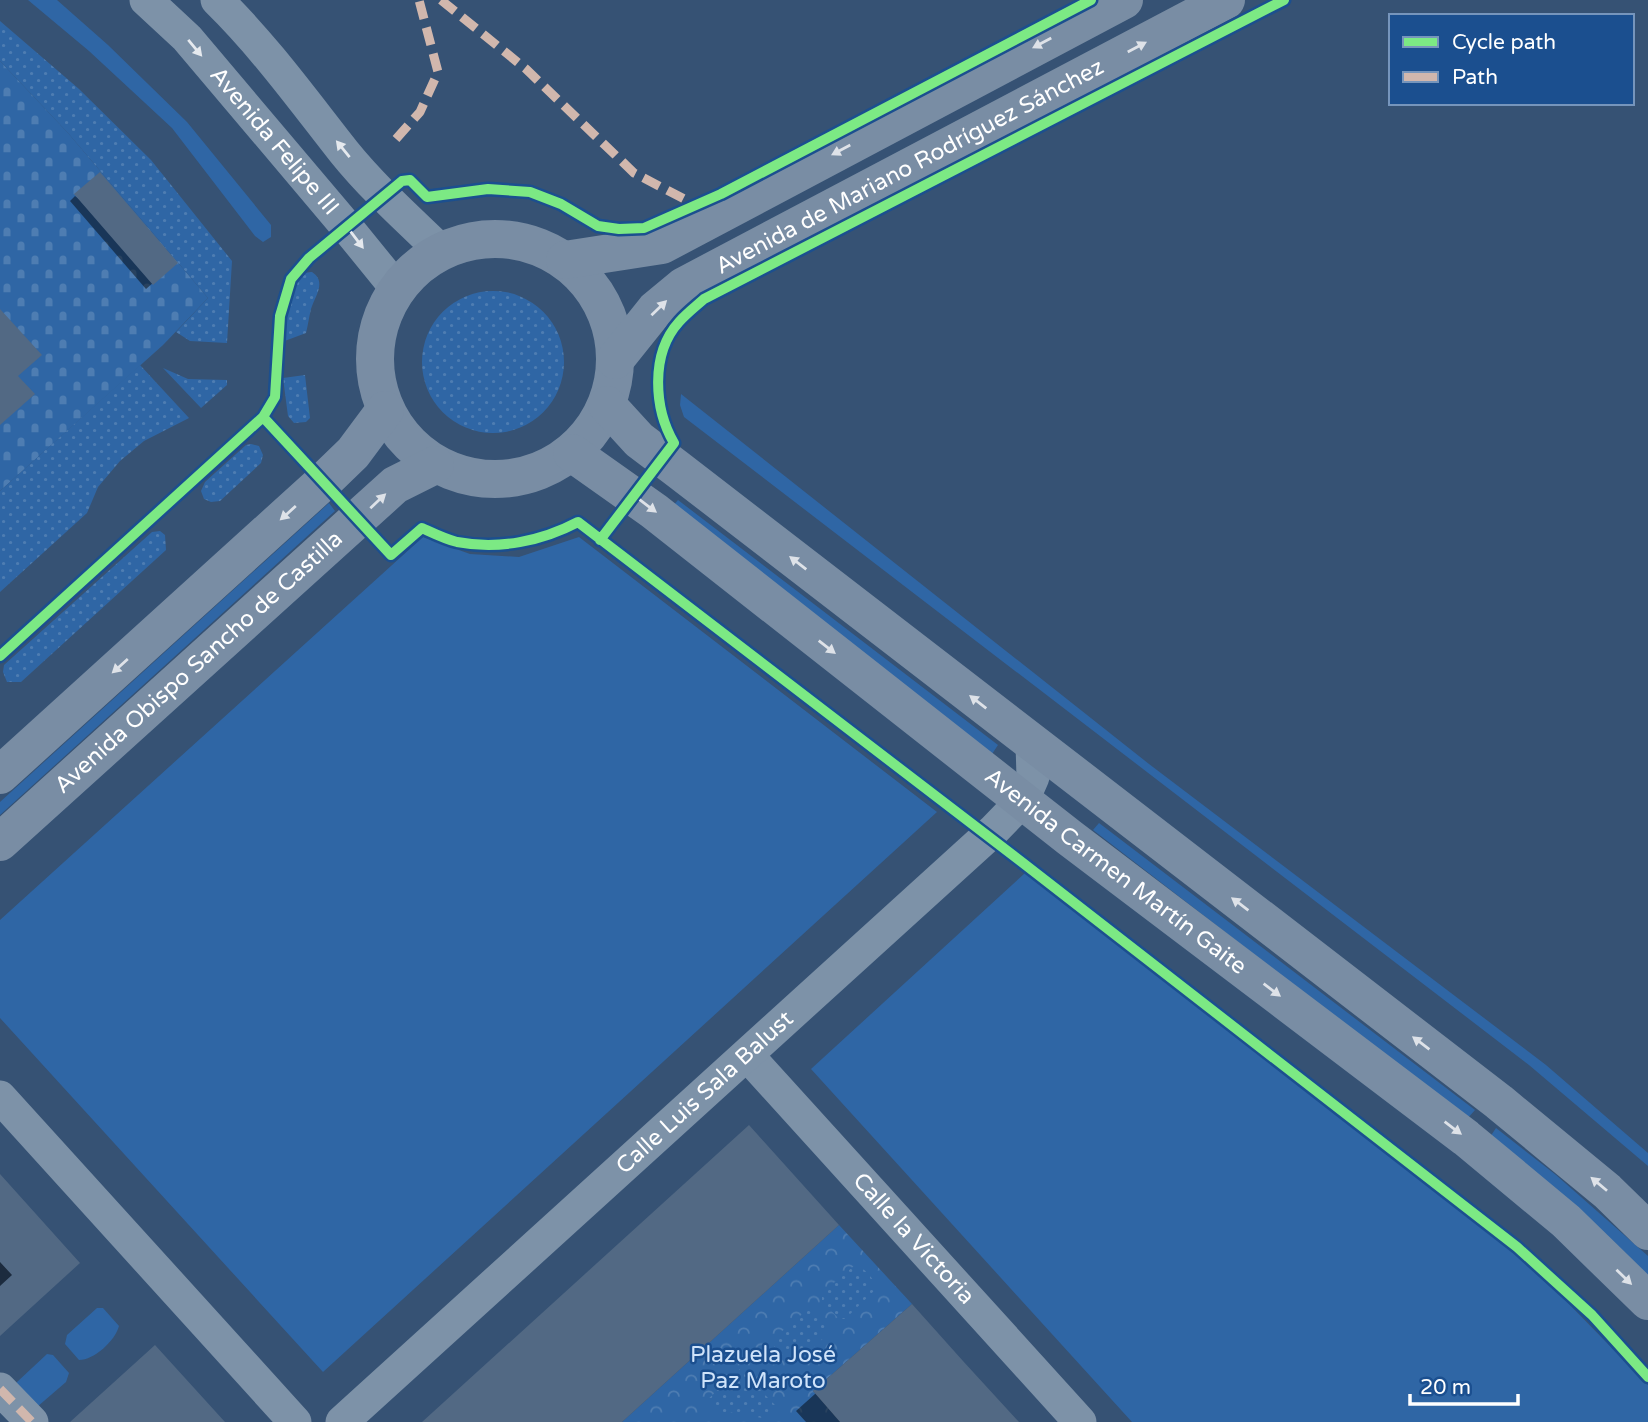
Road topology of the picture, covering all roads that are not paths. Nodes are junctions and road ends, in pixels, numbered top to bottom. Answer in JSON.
{"nodes":[{"id":1,"x":146,"y":0,"type":"edge"},
{"id":2,"x":217,"y":0,"type":"edge"},
{"id":3,"x":1124,"y":0,"type":"edge"},
{"id":4,"x":1226,"y":0,"type":"edge"},
{"id":5,"x":441,"y":251,"type":"junction"},
{"id":6,"x":565,"y":260,"type":"junction"},
{"id":7,"x":397,"y":289,"type":"junction"},
{"id":8,"x":615,"y":360,"type":"junction"},
{"id":9,"x":607,"y":405,"type":"junction"},
{"id":10,"x":385,"y":410,"type":"junction"},
{"id":11,"x":572,"y":453,"type":"junction"},
{"id":12,"x":435,"y":465,"type":"junction"},
{"id":13,"x":1032,"y":744,"type":"junction"},
{"id":14,"x":0,"y":775,"type":"edge"},
{"id":15,"x":1023,"y":800,"type":"junction"},
{"id":16,"x":0,"y":842,"type":"edge"},
{"id":17,"x":747,"y":1055,"type":"junction"},
{"id":18,"x":0,"y":1097,"type":"edge"},
{"id":19,"x":1648,"y":1231,"type":"edge"},
{"id":20,"x":1648,"y":1301,"type":"edge"},
{"id":21,"x":0,"y":1389,"type":"edge"},
{"id":22,"x":32,"y":1422,"type":"edge"},
{"id":23,"x":295,"y":1422,"type":"edge"},
{"id":24,"x":342,"y":1422,"type":"edge"},
{"id":25,"x":1080,"y":1422,"type":"edge"}],
"edges":[{"from":1,"to":7,"type":"street","name":"Avenida Felipe III","one_way":true},
{"from":5,"to":2,"type":"street","name":"Avenida Felipe III","one_way":true},
{"from":3,"to":6,"type":"main road","name":"Avenida de Mariano Rodríguez Sánchez","one_way":true},
{"from":8,"to":4,"type":"main road","name":"Avenida de Mariano Rodríguez Sánchez","one_way":true},
{"from":5,"to":6,"type":"main road"},
{"from":5,"to":7,"type":"main road"},
{"from":6,"to":8,"type":"main road"},
{"from":7,"to":10,"type":"main road"},
{"from":8,"to":9,"type":"main road"},
{"from":9,"to":11,"type":"main road"},
{"from":13,"to":9,"type":"main road","one_way":true},
{"from":10,"to":12,"type":"main road"},
{"from":10,"to":14,"type":"main road","one_way":true},
{"from":11,"to":12,"type":"main road"},
{"from":11,"to":15,"type":"main road","name":"Avenida Carmen Martín Gaite","one_way":true},
{"from":16,"to":12,"type":"main road","name":"Avenida Obispo Sancho de Castilla","one_way":true},
{"from":13,"to":15,"type":"street","name":"Calle Luis Sala Balust"},
{"from":19,"to":13,"type":"main road","one_way":true},
{"from":15,"to":17,"type":"street","name":"Calle Luis Sala Balust"},
{"from":15,"to":20,"type":"main road","name":"Avenida Carmen Martín Gaite","one_way":true},
{"from":17,"to":24,"type":"street","name":"Calle Luis Sala Balust"},
{"from":17,"to":25,"type":"street","name":"Calle la Victoria"},
{"from":18,"to":23,"type":"street"},
{"from":21,"to":22,"type":"street"}]}
